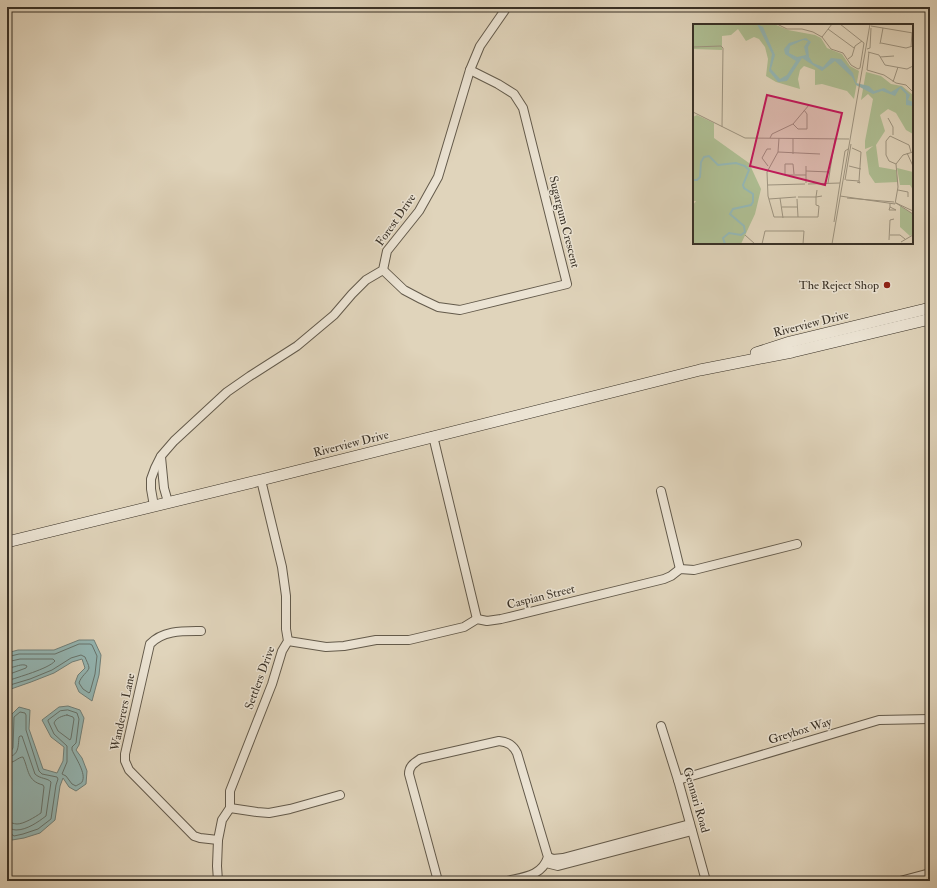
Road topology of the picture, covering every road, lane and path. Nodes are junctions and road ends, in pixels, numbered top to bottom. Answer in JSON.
{"nodes":[{"id":1,"x":507,"y":7,"type":"edge"},
{"id":2,"x":470,"y":70,"type":"junction"},
{"id":3,"x":384,"y":270,"type":"junction"},
{"id":4,"x":930,"y":309,"type":"edge"},
{"id":5,"x":930,"y":318,"type":"edge"},
{"id":6,"x":700,"y":370,"type":"junction"},
{"id":7,"x":433,"y":436,"type":"junction"},
{"id":8,"x":161,"y":456,"type":"junction"},
{"id":9,"x":261,"y":480,"type":"junction"},
{"id":10,"x":661,"y":491,"type":"dead end"},
{"id":11,"x":168,"y":502,"type":"junction"},
{"id":12,"x":154,"y":506,"type":"junction"},
{"id":13,"x":7,"y":542,"type":"edge"},
{"id":14,"x":797,"y":544,"type":"dead end"},
{"id":15,"x":680,"y":569,"type":"junction"},
{"id":16,"x":477,"y":619,"type":"junction"},
{"id":17,"x":201,"y":631,"type":"dead end"},
{"id":18,"x":288,"y":641,"type":"junction"},
{"id":19,"x":930,"y":719,"type":"edge"},
{"id":20,"x":661,"y":726,"type":"dead end"},
{"id":21,"x":678,"y":780,"type":"junction"},
{"id":22,"x":340,"y":795,"type":"dead end"},
{"id":23,"x":230,"y":808,"type":"junction"},
{"id":24,"x":691,"y":827,"type":"junction"},
{"id":25,"x":218,"y":840,"type":"junction"},
{"id":26,"x":547,"y":860,"type":"junction"},
{"id":27,"x":930,"y":873,"type":"edge"},
{"id":28,"x":218,"y":881,"type":"edge"},
{"id":29,"x":438,"y":881,"type":"edge"},
{"id":30,"x":508,"y":881,"type":"edge"},
{"id":31,"x":706,"y":881,"type":"edge"},
{"id":32,"x":900,"y":881,"type":"edge"}],
"edges":[{"from":1,"to":2,"type":"street","name":"Forest Drive"},
{"from":2,"to":3,"type":"street","name":"Forest Drive"},
{"from":2,"to":3,"type":"street","name":"Sugargum Crescent"},
{"from":3,"to":8,"type":"street"},
{"from":4,"to":6,"type":"street","name":"Riverview Drive"},
{"from":5,"to":6,"type":"street","name":"Riverview Drive"},
{"from":6,"to":7,"type":"street","name":"Riverview Drive"},
{"from":7,"to":9,"type":"street","name":"Riverview Drive"},
{"from":7,"to":16,"type":"street"},
{"from":8,"to":11,"type":"street"},
{"from":8,"to":12,"type":"street"},
{"from":9,"to":11,"type":"street","name":"Riverview Drive"},
{"from":9,"to":18,"type":"street","name":"Settlers Drive"},
{"from":10,"to":15,"type":"street"},
{"from":11,"to":12,"type":"street","name":"Riverview Drive"},
{"from":12,"to":13,"type":"street","name":"Riverview Drive"},
{"from":14,"to":15,"type":"street","name":"Caspian Street"},
{"from":15,"to":16,"type":"street","name":"Caspian Street"},
{"from":16,"to":18,"type":"street"},
{"from":17,"to":25,"type":"street","name":"Wanderers Lane"},
{"from":18,"to":23,"type":"street","name":"Settlers Drive"},
{"from":19,"to":21,"type":"street","name":"Greybox Way"},
{"from":20,"to":21,"type":"street","name":"Gennari Road"},
{"from":21,"to":24,"type":"street","name":"Gennari Road"},
{"from":22,"to":23,"type":"street"},
{"from":23,"to":25,"type":"street","name":"Settlers Drive"},
{"from":24,"to":26,"type":"street"},
{"from":24,"to":31,"type":"street","name":"Gennari Road"},
{"from":25,"to":28,"type":"street","name":"Settlers Drive"},
{"from":26,"to":29,"type":"street"},
{"from":26,"to":30,"type":"street"},
{"from":27,"to":32,"type":"street"}]}
